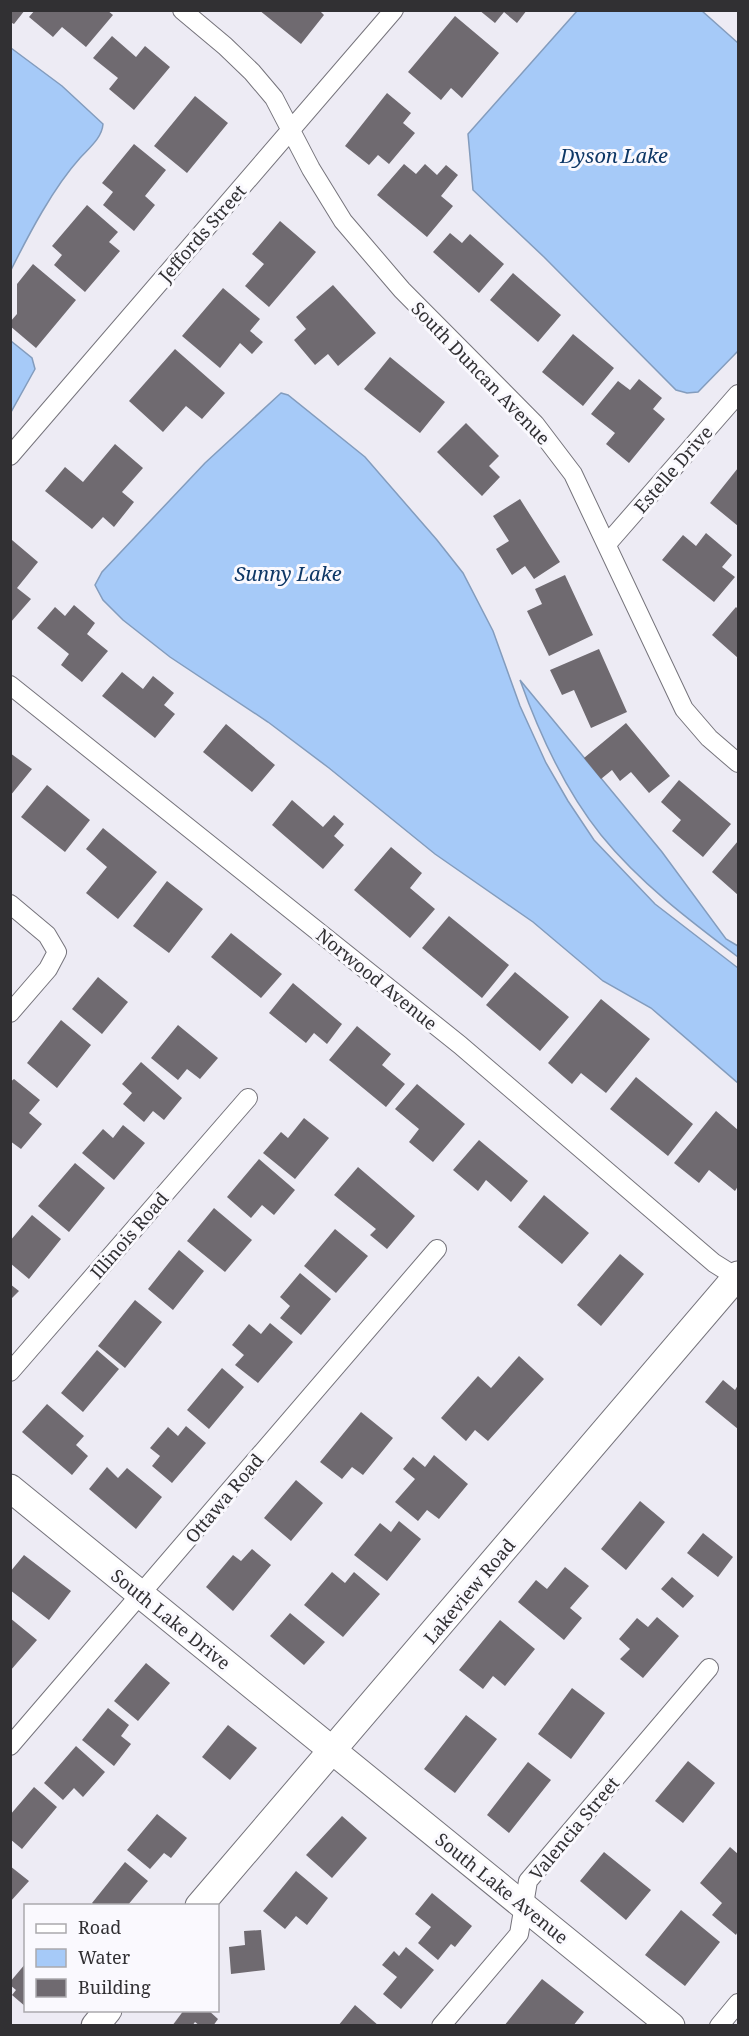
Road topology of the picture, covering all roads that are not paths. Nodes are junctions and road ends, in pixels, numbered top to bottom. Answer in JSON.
{"nodes":[{"id":1,"x":182,"y":10,"type":"edge"},
{"id":2,"x":394,"y":10,"type":"edge"},
{"id":3,"x":291,"y":129,"type":"junction"},
{"id":4,"x":738,"y":394,"type":"edge"},
{"id":5,"x":10,"y":456,"type":"edge"},
{"id":6,"x":607,"y":544,"type":"junction"},
{"id":7,"x":10,"y":685,"type":"edge"},
{"id":8,"x":738,"y":763,"type":"edge"},
{"id":9,"x":10,"y":904,"type":"edge"},
{"id":10,"x":10,"y":1013,"type":"edge"},
{"id":11,"x":248,"y":1098,"type":"dead end"},
{"id":12,"x":437,"y":1249,"type":"dead end"},
{"id":13,"x":738,"y":1277,"type":"edge"},
{"id":14,"x":10,"y":1372,"type":"edge"},
{"id":15,"x":10,"y":1488,"type":"edge"},
{"id":16,"x":142,"y":1595,"type":"junction"},
{"id":17,"x":709,"y":1668,"type":"dead end"},
{"id":18,"x":10,"y":1746,"type":"edge"},
{"id":19,"x":333,"y":1750,"type":"junction"},
{"id":20,"x":200,"y":1904,"type":"edge"},
{"id":21,"x":524,"y":1906,"type":"junction"},
{"id":22,"x":738,"y":2003,"type":"edge"},
{"id":23,"x":106,"y":2012,"type":"edge"},
{"id":24,"x":95,"y":2025,"type":"edge"},
{"id":25,"x":441,"y":2025,"type":"edge"},
{"id":26,"x":671,"y":2025,"type":"edge"},
{"id":27,"x":719,"y":2025,"type":"edge"}],
"edges":[{"from":1,"to":3,"type":"street","name":"South Duncan Avenue"},
{"from":2,"to":3,"type":"street","name":"Jeffords Street"},
{"from":3,"to":5,"type":"street","name":"Jeffords Street"},
{"from":3,"to":6,"type":"street","name":"South Duncan Avenue"},
{"from":4,"to":6,"type":"street","name":"Estelle Drive"},
{"from":6,"to":8,"type":"street","name":"South Duncan Avenue"},
{"from":7,"to":13,"type":"street","name":"Norwood Avenue"},
{"from":9,"to":10,"type":"street"},
{"from":11,"to":14,"type":"street","name":"Illinois Road"},
{"from":12,"to":16,"type":"street","name":"Ottawa Road"},
{"from":13,"to":19,"type":"street","name":"Lakeview Road"},
{"from":15,"to":16,"type":"street","name":"South Lake Drive"},
{"from":16,"to":18,"type":"street","name":"Ottawa Road"},
{"from":16,"to":19,"type":"street","name":"South Lake Drive"},
{"from":17,"to":21,"type":"street","name":"Valencia Street"},
{"from":19,"to":20,"type":"street","name":"Lakeview Road"},
{"from":19,"to":21,"type":"street","name":"South Lake Avenue"},
{"from":21,"to":25,"type":"street","name":"Valencia Street"},
{"from":21,"to":26,"type":"street","name":"South Lake Avenue"},
{"from":22,"to":27,"type":"street"},
{"from":23,"to":24,"type":"street"}]}
